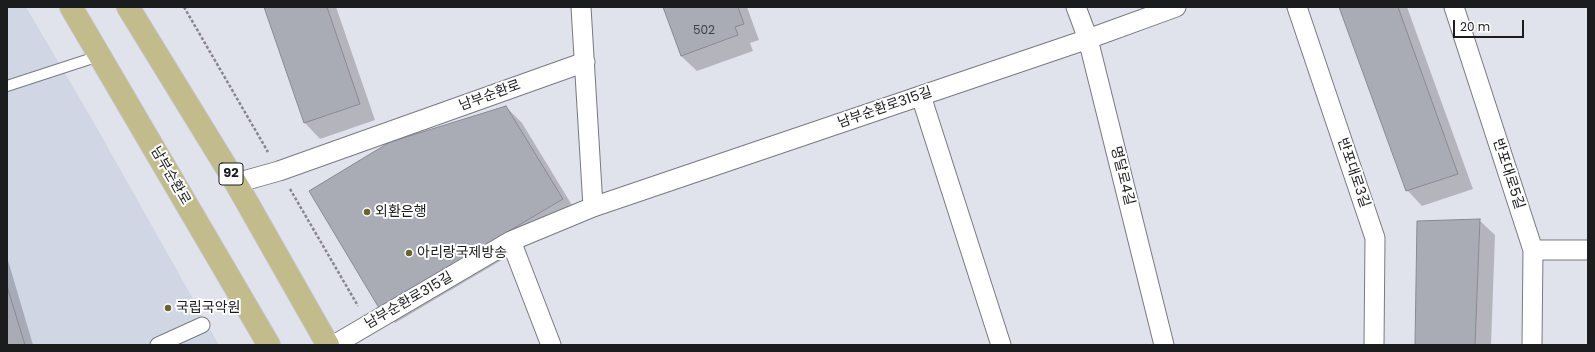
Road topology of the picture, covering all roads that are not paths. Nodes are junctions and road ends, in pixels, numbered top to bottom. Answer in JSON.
{"nodes":[{"id":1,"x":71,"y":7,"type":"edge"},
{"id":2,"x":128,"y":7,"type":"edge"},
{"id":3,"x":581,"y":7,"type":"edge"},
{"id":4,"x":1076,"y":7,"type":"edge"},
{"id":5,"x":1176,"y":7,"type":"edge"},
{"id":6,"x":1297,"y":7,"type":"edge"},
{"id":7,"x":1454,"y":7,"type":"edge"},
{"id":8,"x":1088,"y":39,"type":"junction"},
{"id":9,"x":99,"y":56,"type":"junction"},
{"id":10,"x":585,"y":62,"type":"junction"},
{"id":11,"x":7,"y":86,"type":"edge"},
{"id":12,"x":921,"y":96,"type":"junction"},
{"id":13,"x":236,"y":183,"type":"junction"},
{"id":14,"x":593,"y":207,"type":"junction"},
{"id":15,"x":511,"y":241,"type":"junction"},
{"id":16,"x":1533,"y":250,"type":"junction"},
{"id":17,"x":1588,"y":250,"type":"edge"},
{"id":18,"x":202,"y":325,"type":"dead end"},
{"id":19,"x":158,"y":345,"type":"edge"},
{"id":20,"x":269,"y":345,"type":"edge"},
{"id":21,"x":328,"y":345,"type":"edge"},
{"id":22,"x":334,"y":345,"type":"edge"},
{"id":23,"x":550,"y":345,"type":"edge"},
{"id":24,"x":1001,"y":345,"type":"edge"},
{"id":25,"x":1164,"y":345,"type":"edge"},
{"id":26,"x":1374,"y":345,"type":"edge"},
{"id":27,"x":1532,"y":345,"type":"edge"}],
"edges":[{"from":1,"to":9,"type":"main road","name":"남부순환로"},
{"from":2,"to":13,"type":"main road","number":"92"},
{"from":3,"to":10,"type":"street"},
{"from":4,"to":8,"type":"street","name":"명달로4길"},
{"from":5,"to":8,"type":"street","name":"남부순환로315길"},
{"from":6,"to":26,"type":"street","name":"반포대로3길"},
{"from":7,"to":16,"type":"street","name":"반포대로5길"},
{"from":8,"to":12,"type":"street","name":"남부순환로315길"},
{"from":8,"to":25,"type":"street","name":"명달로4길"},
{"from":9,"to":11,"type":"lane"},
{"from":9,"to":20,"type":"main road","name":"남부순환로"},
{"from":10,"to":13,"type":"street","name":"남부순환로"},
{"from":10,"to":14,"type":"street"},
{"from":12,"to":14,"type":"street","name":"남부순환로315길"},
{"from":12,"to":24,"type":"street"},
{"from":13,"to":21,"type":"main road","number":"92"},
{"from":14,"to":15,"type":"street","name":"남부순환로315길"},
{"from":15,"to":22,"type":"street","name":"남부순환로315길"},
{"from":15,"to":23,"type":"street"},
{"from":16,"to":17,"type":"street"},
{"from":16,"to":27,"type":"street","name":"반포대로5길"},
{"from":18,"to":19,"type":"street"}]}
